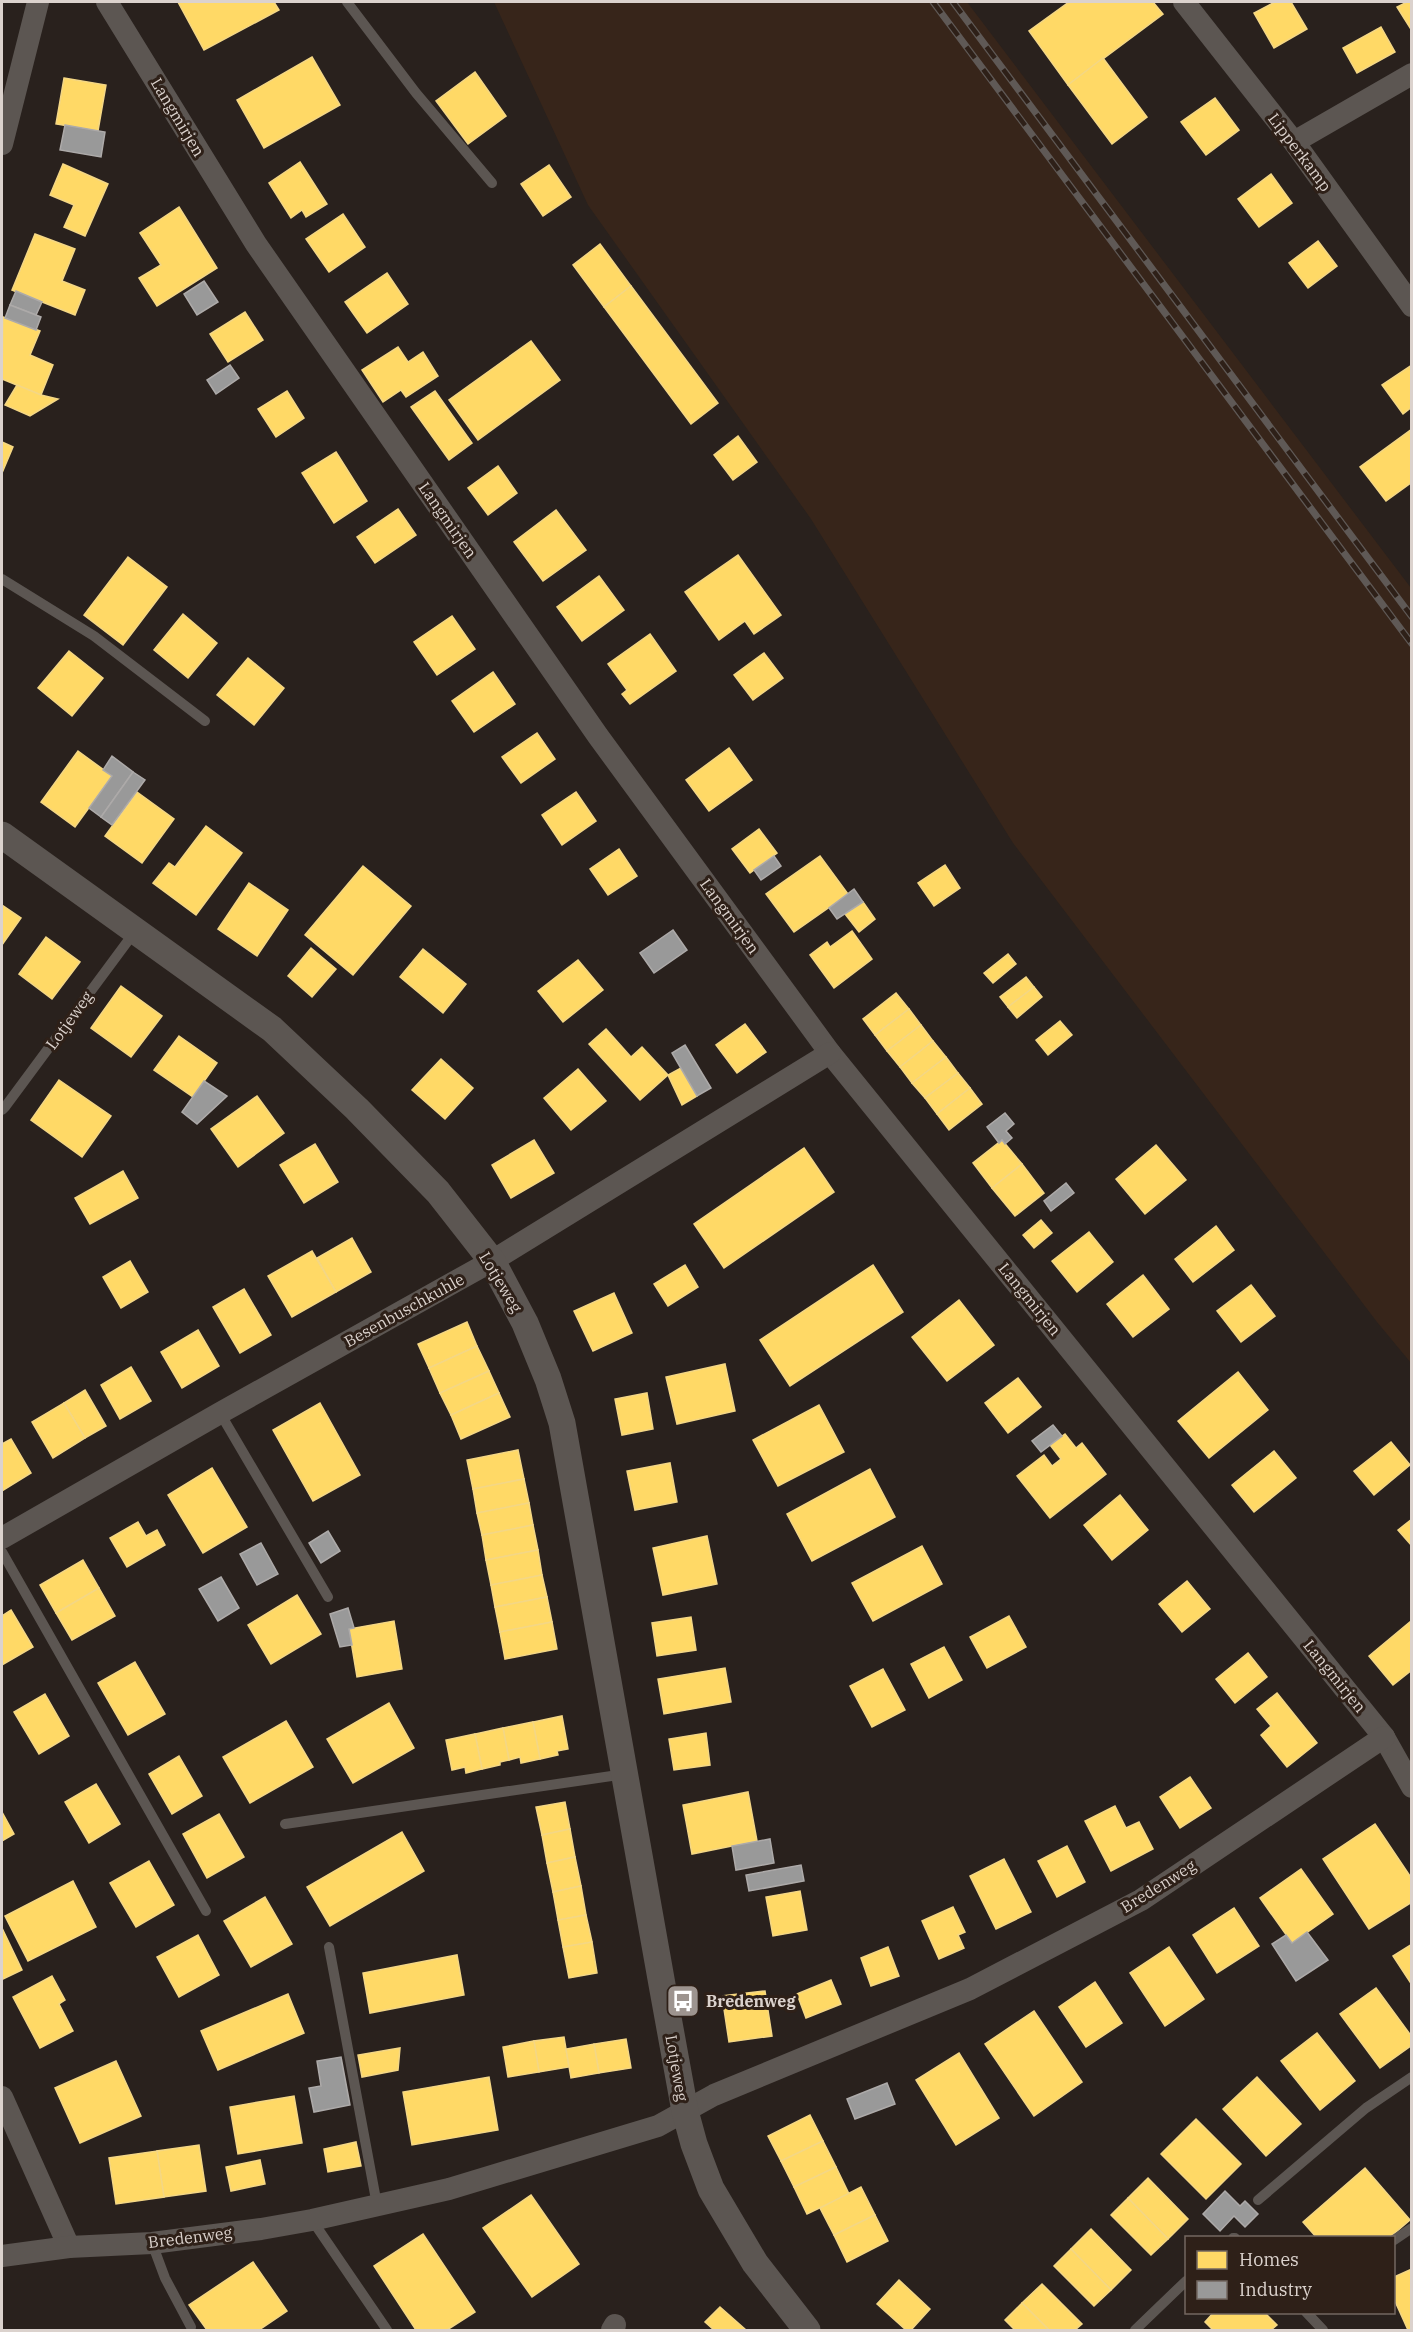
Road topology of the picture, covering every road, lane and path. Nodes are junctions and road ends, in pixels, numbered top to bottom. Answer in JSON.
{"nodes":[{"id":1,"x":38,"y":2,"type":"edge"},
{"id":2,"x":107,"y":2,"type":"edge"},
{"id":3,"x":347,"y":2,"type":"edge"},
{"id":4,"x":1184,"y":2,"type":"edge"},
{"id":5,"x":1412,"y":74,"type":"edge"},
{"id":6,"x":1294,"y":142,"type":"junction"},
{"id":7,"x":2,"y":144,"type":"edge"},
{"id":8,"x":492,"y":183,"type":"dead end"},
{"id":9,"x":1412,"y":306,"type":"edge"},
{"id":10,"x":2,"y":579,"type":"edge"},
{"id":11,"x":205,"y":721,"type":"dead end"},
{"id":12,"x":2,"y":835,"type":"edge"},
{"id":13,"x":136,"y":930,"type":"junction"},
{"id":14,"x":830,"y":1053,"type":"junction"},
{"id":15,"x":2,"y":1110,"type":"edge"},
{"id":16,"x":492,"y":1262,"type":"junction"},
{"id":17,"x":220,"y":1413,"type":"junction"},
{"id":18,"x":2,"y":1538,"type":"edge"},
{"id":19,"x":2,"y":1552,"type":"edge"},
{"id":20,"x":328,"y":1597,"type":"dead end"},
{"id":21,"x":1384,"y":1737,"type":"junction"},
{"id":22,"x":625,"y":1774,"type":"junction"},
{"id":23,"x":1412,"y":1787,"type":"edge"},
{"id":24,"x":285,"y":1824,"type":"dead end"},
{"id":25,"x":206,"y":1911,"type":"dead end"},
{"id":26,"x":329,"y":1947,"type":"dead end"},
{"id":27,"x":1412,"y":2076,"type":"edge"},
{"id":28,"x":2,"y":2097,"type":"edge"},
{"id":29,"x":685,"y":2111,"type":"junction"},
{"id":30,"x":1258,"y":2200,"type":"dead end"},
{"id":31,"x":377,"y":2205,"type":"junction"},
{"id":32,"x":312,"y":2220,"type":"junction"},
{"id":33,"x":1412,"y":2228,"type":"edge"},
{"id":34,"x":1395,"y":2239,"type":"edge"},
{"id":35,"x":153,"y":2242,"type":"junction"},
{"id":36,"x":69,"y":2247,"type":"junction"},
{"id":37,"x":2,"y":2256,"type":"edge"},
{"id":38,"x":1185,"y":2283,"type":"edge"},
{"id":39,"x":1307,"y":2314,"type":"edge"},
{"id":40,"x":191,"y":2327,"type":"dead end"},
{"id":41,"x":387,"y":2331,"type":"edge"},
{"id":42,"x":807,"y":2331,"type":"edge"},
{"id":43,"x":1135,"y":2331,"type":"edge"},
{"id":44,"x":1323,"y":2331,"type":"edge"}],
"edges":[{"from":1,"to":7,"type":"street"},
{"from":2,"to":14,"type":"street","name":"Langmirjen"},
{"from":3,"to":8,"type":"lane"},
{"from":4,"to":6,"type":"street","name":"Lipperkamp"},
{"from":5,"to":6,"type":"street"},
{"from":6,"to":9,"type":"street","name":"Lipperkamp"},
{"from":10,"to":11,"type":"lane"},
{"from":12,"to":13,"type":"street","name":"Lotjeweg"},
{"from":13,"to":15,"type":"lane","name":"Lotjeweg"},
{"from":13,"to":16,"type":"street","name":"Lotjeweg"},
{"from":14,"to":16,"type":"street","name":"Besenbuschkuhle"},
{"from":14,"to":21,"type":"street","name":"Langmirjen"},
{"from":16,"to":17,"type":"street","name":"Besenbuschkuhle"},
{"from":16,"to":22,"type":"street","name":"Lotjeweg"},
{"from":17,"to":18,"type":"street","name":"Besenbuschkuhle"},
{"from":17,"to":20,"type":"lane"},
{"from":19,"to":25,"type":"lane"},
{"from":21,"to":23,"type":"street","name":"Langmirjen"},
{"from":21,"to":29,"type":"street","name":"Bredenweg"},
{"from":22,"to":24,"type":"lane"},
{"from":22,"to":29,"type":"street","name":"Lotjeweg"},
{"from":26,"to":31,"type":"lane"},
{"from":27,"to":30,"type":"lane"},
{"from":28,"to":36,"type":"street"},
{"from":29,"to":31,"type":"street","name":"Bredenweg"},
{"from":29,"to":42,"type":"street","name":"Lotjeweg"},
{"from":31,"to":32,"type":"street","name":"Bredenweg"},
{"from":32,"to":35,"type":"street","name":"Bredenweg"},
{"from":32,"to":41,"type":"lane"},
{"from":33,"to":34,"type":"lane"},
{"from":35,"to":36,"type":"street","name":"Bredenweg"},
{"from":35,"to":40,"type":"lane"},
{"from":36,"to":37,"type":"street","name":"Bredenweg"},
{"from":38,"to":43,"type":"lane"},
{"from":39,"to":44,"type":"lane"}]}
